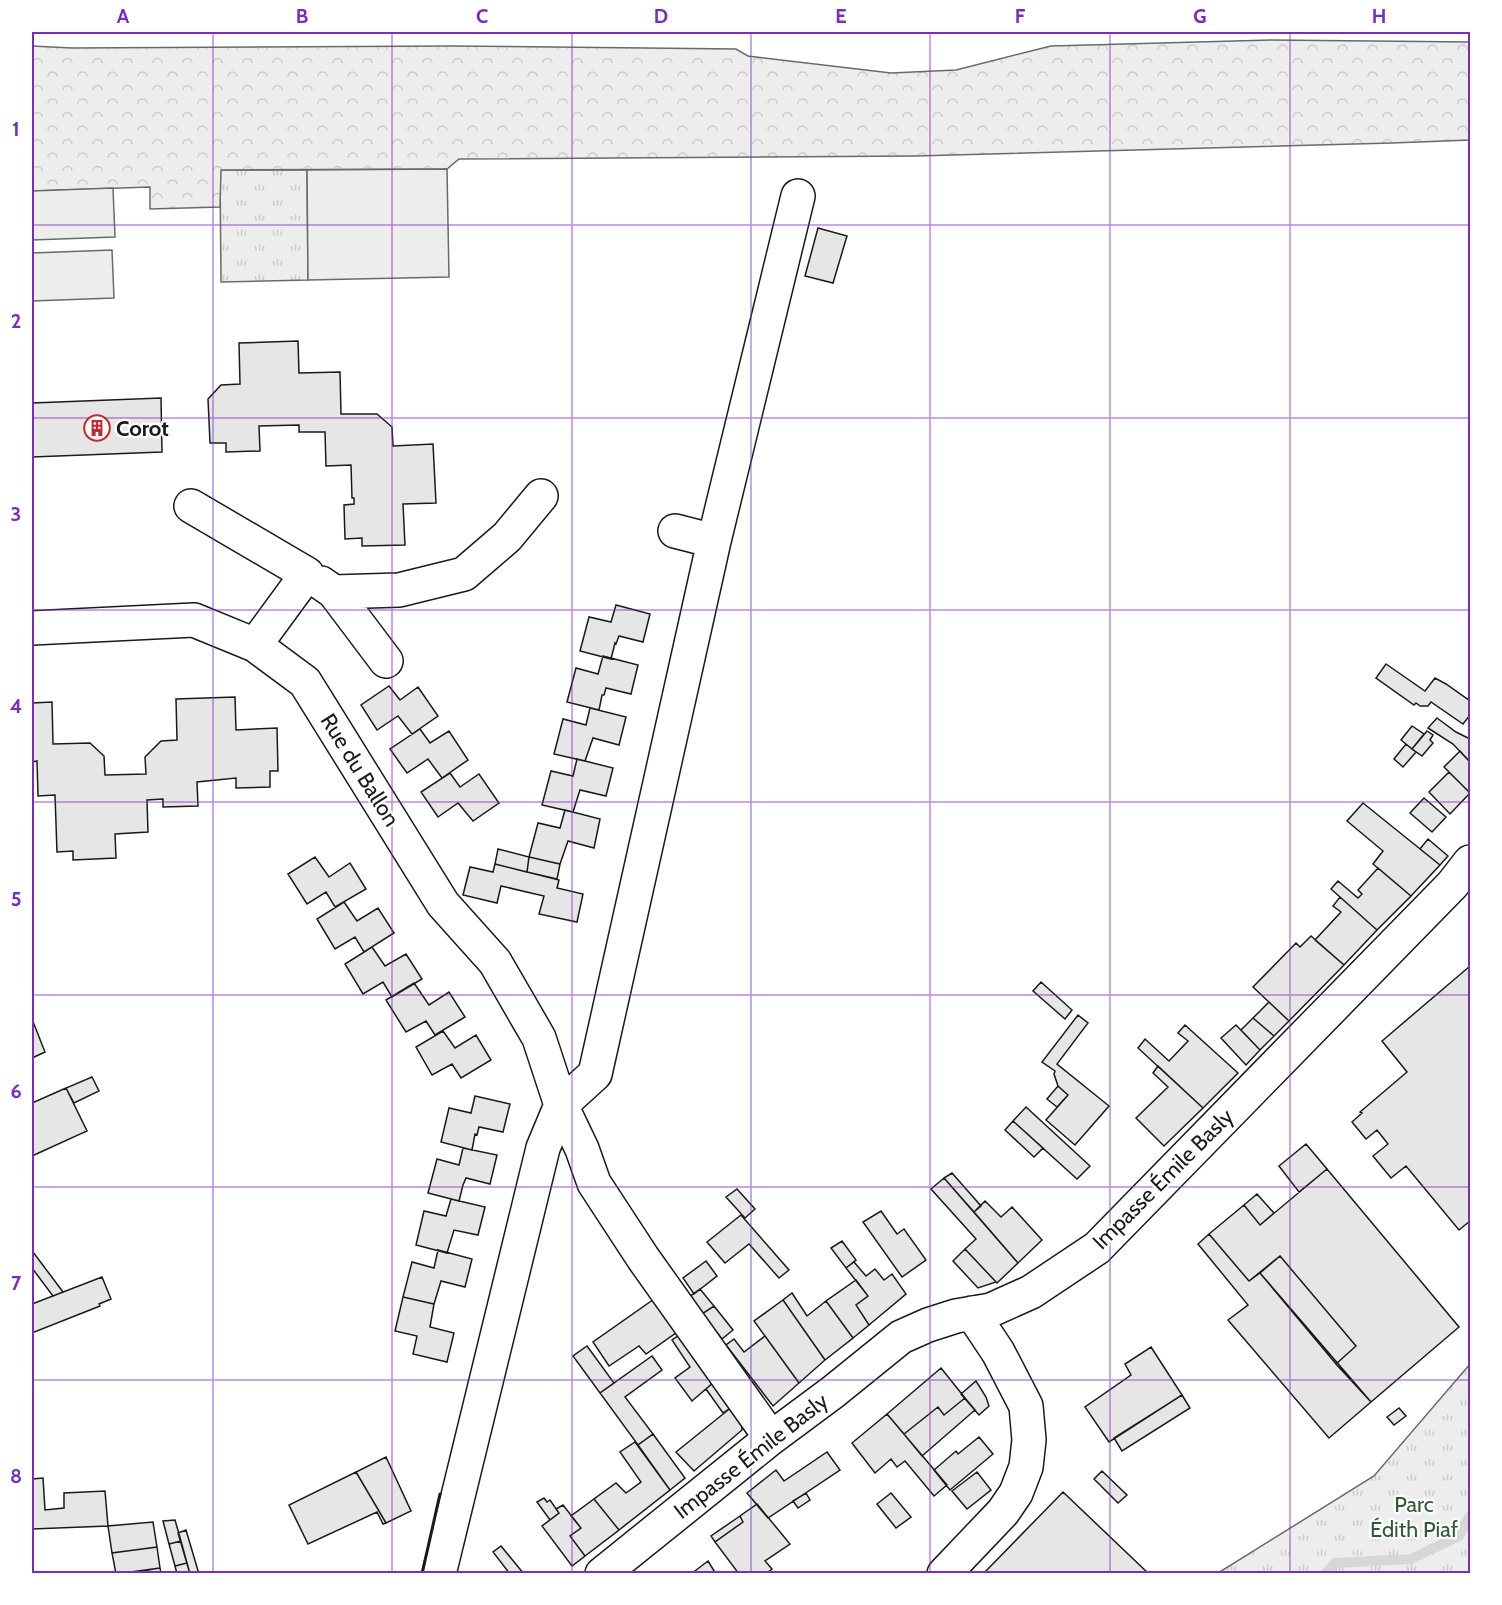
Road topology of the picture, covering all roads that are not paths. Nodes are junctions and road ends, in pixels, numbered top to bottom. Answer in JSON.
{"nodes":[{"id":1,"x":798,"y":196,"type":"dead end"},
{"id":2,"x":541,"y":496,"type":"dead end"},
{"id":3,"x":191,"y":506,"type":"dead end"},
{"id":4,"x":675,"y":531,"type":"dead end"},
{"id":5,"x":714,"y":541,"type":"junction"},
{"id":6,"x":307,"y":574,"type":"junction"},
{"id":7,"x":334,"y":592,"type":"junction"},
{"id":8,"x":32,"y":627,"type":"edge"},
{"id":9,"x":255,"y":645,"type":"junction"},
{"id":10,"x":387,"y":661,"type":"dead end"},
{"id":11,"x":1470,"y":862,"type":"edge"},
{"id":12,"x":561,"y":1105,"type":"junction"},
{"id":13,"x":972,"y":1313,"type":"junction"},
{"id":14,"x":771,"y":1438,"type":"junction"},
{"id":15,"x":439,"y":1574,"type":"edge"},
{"id":16,"x":602,"y":1574,"type":"edge"},
{"id":17,"x":944,"y":1574,"type":"edge"}],
"edges":[{"from":1,"to":5,"type":"street"},
{"from":2,"to":7,"type":"street"},
{"from":3,"to":6,"type":"street"},
{"from":4,"to":5,"type":"street"},
{"from":5,"to":12,"type":"street"},
{"from":6,"to":7,"type":"street"},
{"from":6,"to":9,"type":"street"},
{"from":7,"to":10,"type":"street"},
{"from":8,"to":9,"type":"street","name":"Rue du Ballon"},
{"from":9,"to":12,"type":"street","name":"Rue du Ballon"},
{"from":11,"to":13,"type":"street","name":"Impasse Émile Basly"},
{"from":12,"to":14,"type":"street","name":"Rue du Ballon"},
{"from":12,"to":15,"type":"street"},
{"from":13,"to":14,"type":"street","name":"Impasse Émile Basly"},
{"from":13,"to":17,"type":"street"},
{"from":14,"to":16,"type":"street","name":"Impasse Émile Basly"}]}
